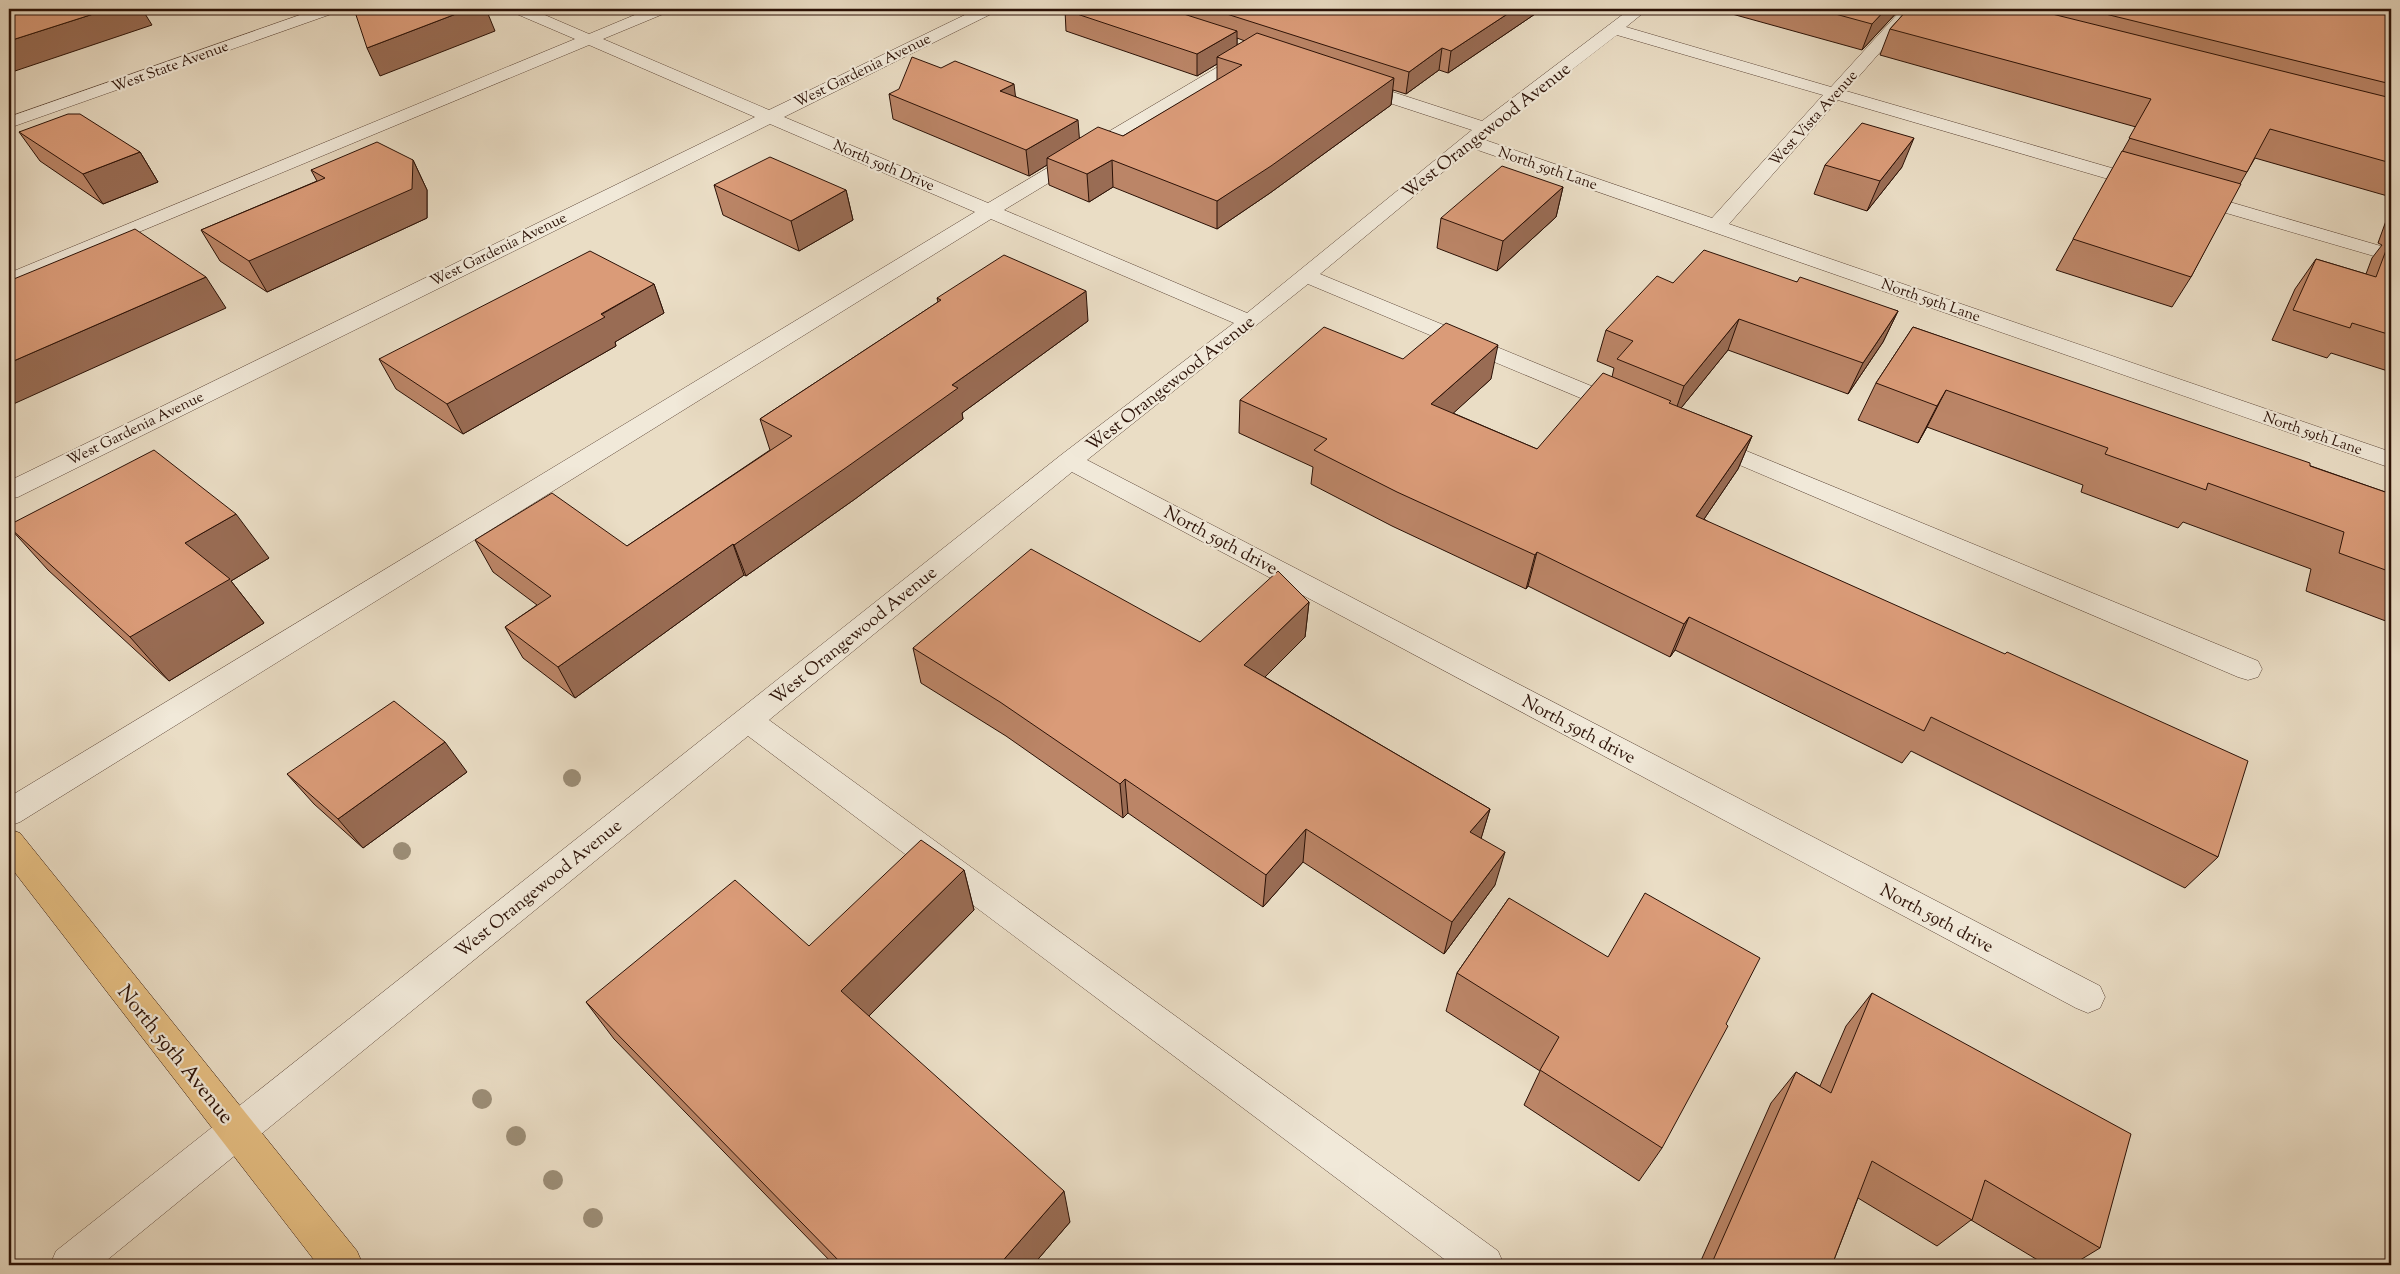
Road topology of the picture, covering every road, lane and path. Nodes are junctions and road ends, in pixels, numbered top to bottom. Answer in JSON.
{"nodes":[{"id":1,"x":331,"y":9,"type":"edge"},
{"id":2,"x":518,"y":9,"type":"edge"},
{"id":3,"x":662,"y":9,"type":"edge"},
{"id":4,"x":989,"y":9,"type":"edge"},
{"id":5,"x":1640,"y":9,"type":"edge"},
{"id":6,"x":1910,"y":9,"type":"edge"},
{"id":7,"x":1614,"y":29,"type":"junction"},
{"id":8,"x":589,"y":39,"type":"junction"},
{"id":9,"x":1250,"y":51,"type":"edge"},
{"id":10,"x":1337,"y":80,"type":"edge"},
{"id":11,"x":1835,"y":93,"type":"junction"},
{"id":12,"x":767,"y":116,"type":"junction"},
{"id":13,"x":9,"y":123,"type":"edge"},
{"id":14,"x":1478,"y":135,"type":"junction"},
{"id":15,"x":991,"y":210,"type":"junction"},
{"id":16,"x":1716,"y":226,"type":"junction"},
{"id":17,"x":2391,"y":255,"type":"edge"},
{"id":18,"x":1305,"y":275,"type":"junction"},
{"id":19,"x":9,"y":280,"type":"edge"},
{"id":20,"x":1249,"y":322,"type":"junction"},
{"id":21,"x":1643,"y":416,"type":"edge"},
{"id":22,"x":1689,"y":436,"type":"edge"},
{"id":23,"x":2391,"y":460,"type":"edge"},
{"id":24,"x":1070,"y":461,"type":"junction"},
{"id":25,"x":9,"y":491,"type":"edge"},
{"id":26,"x":2248,"y":669,"type":"dead end"},
{"id":27,"x":748,"y":720,"type":"junction"},
{"id":28,"x":9,"y":813,"type":"edge"},
{"id":29,"x":9,"y":842,"type":"edge"},
{"id":30,"x":2088,"y":997,"type":"dead end"},
{"id":31,"x":237,"y":1131,"type":"junction"},
{"id":32,"x":70,"y":1265,"type":"edge"},
{"id":33,"x":343,"y":1265,"type":"edge"},
{"id":34,"x":1484,"y":1265,"type":"edge"}],
"edges":[{"from":1,"to":13,"type":"street","name":"West State Avenue"},
{"from":2,"to":8,"type":"street","name":"North 59th Drive"},
{"from":3,"to":8,"type":"street"},
{"from":4,"to":12,"type":"street","name":"West Gardenia Avenue"},
{"from":5,"to":7,"type":"street","name":"West Orangewood Avenue"},
{"from":6,"to":11,"type":"street","name":"West Vista Avenue"},
{"from":7,"to":11,"type":"street"},
{"from":7,"to":14,"type":"street","name":"West Orangewood Avenue"},
{"from":8,"to":12,"type":"street","name":"North 59th Drive"},
{"from":8,"to":19,"type":"street"},
{"from":9,"to":15,"type":"street"},
{"from":10,"to":14,"type":"street","name":"North 59th Lane"},
{"from":11,"to":16,"type":"street","name":"West Vista Avenue"},
{"from":11,"to":17,"type":"street"},
{"from":12,"to":15,"type":"street","name":"North 59th Drive"},
{"from":12,"to":25,"type":"street","name":"West Gardenia Avenue"},
{"from":14,"to":16,"type":"street","name":"North 59th Lane"},
{"from":14,"to":18,"type":"street","name":"West Orangewood Avenue"},
{"from":15,"to":20,"type":"street","name":"North 59th Drive"},
{"from":15,"to":28,"type":"street"},
{"from":16,"to":23,"type":"street","name":"North 59th Lane"},
{"from":18,"to":20,"type":"street","name":"West Orangewood Avenue"},
{"from":18,"to":21,"type":"street"},
{"from":20,"to":24,"type":"street","name":"West Orangewood Avenue"},
{"from":22,"to":26,"type":"street"},
{"from":24,"to":27,"type":"street","name":"West Orangewood Avenue"},
{"from":24,"to":30,"type":"street","name":"North 59th drive"},
{"from":27,"to":31,"type":"street","name":"West Orangewood Avenue"},
{"from":27,"to":34,"type":"street"},
{"from":29,"to":31,"type":"main road","name":"North 59th Avenue"},
{"from":31,"to":32,"type":"street","name":"West Orangewood Avenue"},
{"from":31,"to":33,"type":"main road","name":"North 59th Avenue"}]}
